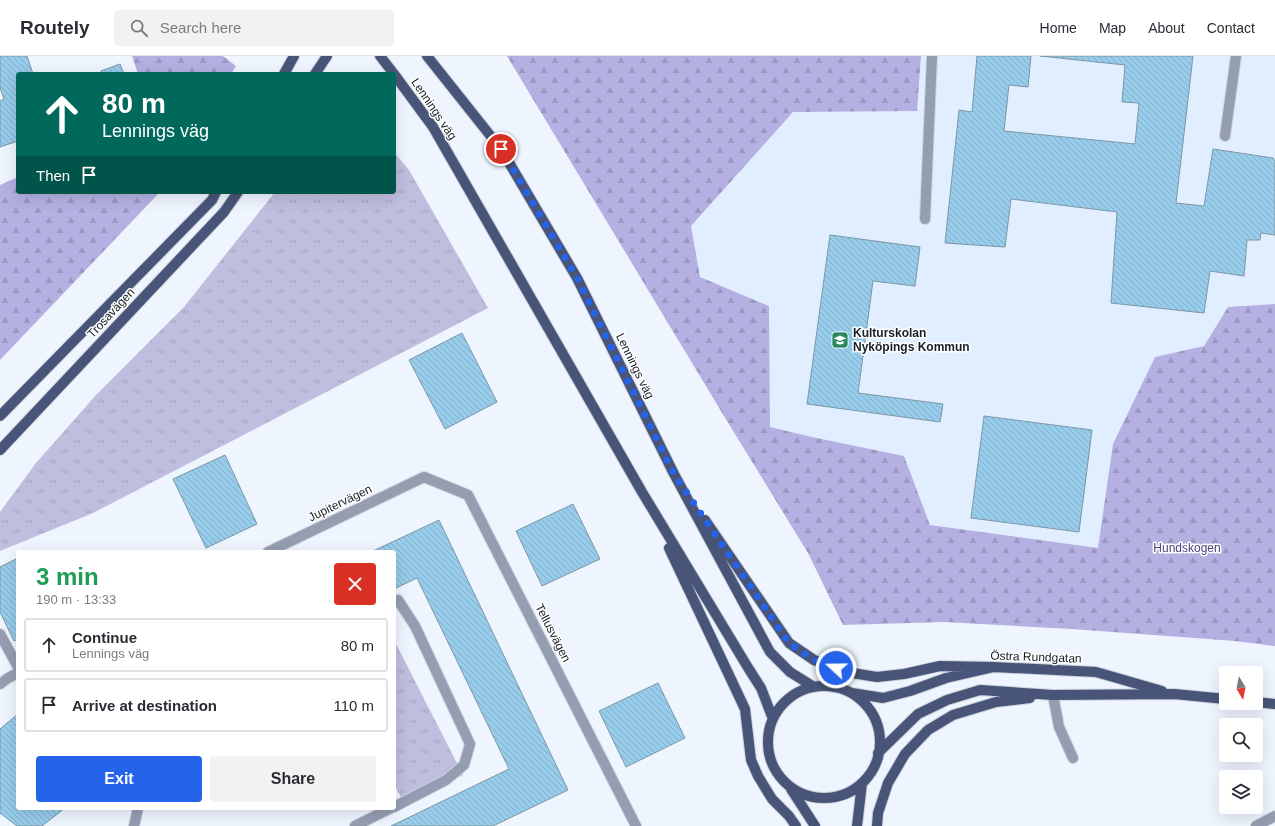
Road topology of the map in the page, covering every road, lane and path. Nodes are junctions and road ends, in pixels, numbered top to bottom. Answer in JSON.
{"nodes":[{"id":1,"x":294,"y":56,"type":"edge"},
{"id":2,"x":327,"y":56,"type":"edge"},
{"id":3,"x":380,"y":56,"type":"edge"},
{"id":4,"x":427,"y":56,"type":"edge"},
{"id":5,"x":932,"y":56,"type":"edge"},
{"id":6,"x":1236,"y":56,"type":"edge"},
{"id":7,"x":285,"y":72,"type":"edge"},
{"id":8,"x":316,"y":72,"type":"edge"},
{"id":9,"x":392,"y":72,"type":"edge"},
{"id":10,"x":396,"y":77,"type":"edge"},
{"id":11,"x":1225,"y":136,"type":"dead end"},
{"id":12,"x":215,"y":194,"type":"edge"},
{"id":13,"x":237,"y":194,"type":"edge"},
{"id":14,"x":925,"y":219,"type":"dead end"},
{"id":15,"x":0,"y":416,"type":"edge"},
{"id":16,"x":0,"y":450,"type":"edge"},
{"id":17,"x":674,"y":474,"type":"junction"},
{"id":18,"x":424,"y":476,"type":"joint"},
{"id":19,"x":642,"y":492,"type":"junction"},
{"id":20,"x":272,"y":550,"type":"edge"},
{"id":21,"x":396,"y":600,"type":"edge"},
{"id":22,"x":0,"y":634,"type":"edge"},
{"id":23,"x":16,"y":663,"type":"edge"},
{"id":24,"x":994,"y":667,"type":"junction"},
{"id":25,"x":16,"y":674,"type":"edge"},
{"id":26,"x":0,"y":684,"type":"edge"},
{"id":27,"x":814,"y":687,"type":"junction"},
{"id":28,"x":850,"y":693,"type":"junction"},
{"id":29,"x":1174,"y":694,"type":"junction"},
{"id":30,"x":1053,"y":695,"type":"junction"},
{"id":31,"x":1219,"y":698,"type":"edge"},
{"id":32,"x":1263,"y":703,"type":"edge"},
{"id":33,"x":1275,"y":704,"type":"edge"},
{"id":34,"x":773,"y":719,"type":"junction"},
{"id":35,"x":878,"y":753,"type":"junction"},
{"id":36,"x":1073,"y":758,"type":"dead end"},
{"id":37,"x":862,"y":783,"type":"junction"},
{"id":38,"x":789,"y":786,"type":"junction"},
{"id":39,"x":396,"y":805,"type":"edge"},
{"id":40,"x":138,"y":810,"type":"edge"},
{"id":41,"x":387,"y":810,"type":"edge"},
{"id":42,"x":1275,"y":816,"type":"edge"},
{"id":43,"x":134,"y":826,"type":"edge"},
{"id":44,"x":355,"y":826,"type":"edge"},
{"id":45,"x":636,"y":826,"type":"edge"},
{"id":46,"x":796,"y":826,"type":"edge"},
{"id":47,"x":815,"y":826,"type":"edge"},
{"id":48,"x":857,"y":826,"type":"edge"},
{"id":49,"x":877,"y":826,"type":"edge"},
{"id":50,"x":1256,"y":826,"type":"edge"}],
"edges":[{"from":1,"to":7,"type":"main road"},
{"from":2,"to":8,"type":"main road"},
{"from":3,"to":9,"type":"main road","name":"Lennings väg"},
{"from":4,"to":17,"type":"main road","name":"Lennings väg"},
{"from":5,"to":14,"type":"street"},
{"from":6,"to":11,"type":"street"},
{"from":10,"to":19,"type":"main road","name":"Lennings väg"},
{"from":12,"to":15,"type":"main road","name":"Trosavägen"},
{"from":13,"to":16,"type":"main road","name":"Trosavägen"},
{"from":17,"to":24,"type":"main road"},
{"from":17,"to":27,"type":"main road","name":"Lennings väg"},
{"from":18,"to":20,"type":"street","name":"Jupitervägen"},
{"from":18,"to":45,"type":"street","name":"Tellusvägen"},
{"from":19,"to":34,"type":"main road","name":"Lennings väg"},
{"from":19,"to":46,"type":"main road","name":"Lennings väg"},
{"from":21,"to":39,"type":"street"},
{"from":22,"to":23,"type":"street"},
{"from":24,"to":28,"type":"main road","name":"Östra Rundgatan"},
{"from":24,"to":29,"type":"main road","name":"Östra Rundgatan"},
{"from":25,"to":26,"type":"street"},
{"from":27,"to":28,"type":"main road"},
{"from":27,"to":34,"type":"main road"},
{"from":28,"to":35,"type":"main road"},
{"from":29,"to":30,"type":"main road","name":"Östra Rundgatan"},
{"from":29,"to":31,"type":"main road","name":"Östra Rundgatan"},
{"from":30,"to":35,"type":"main road","name":"Östra Rundgatan"},
{"from":30,"to":36,"type":"street"},
{"from":30,"to":49,"type":"main road"},
{"from":32,"to":33,"type":"main road"},
{"from":34,"to":38,"type":"main road"},
{"from":35,"to":37,"type":"main road"},
{"from":37,"to":38,"type":"main road"},
{"from":37,"to":48,"type":"main road"},
{"from":38,"to":47,"type":"main road"},
{"from":40,"to":43,"type":"street"},
{"from":41,"to":44,"type":"street"},
{"from":42,"to":50,"type":"street"}]}
